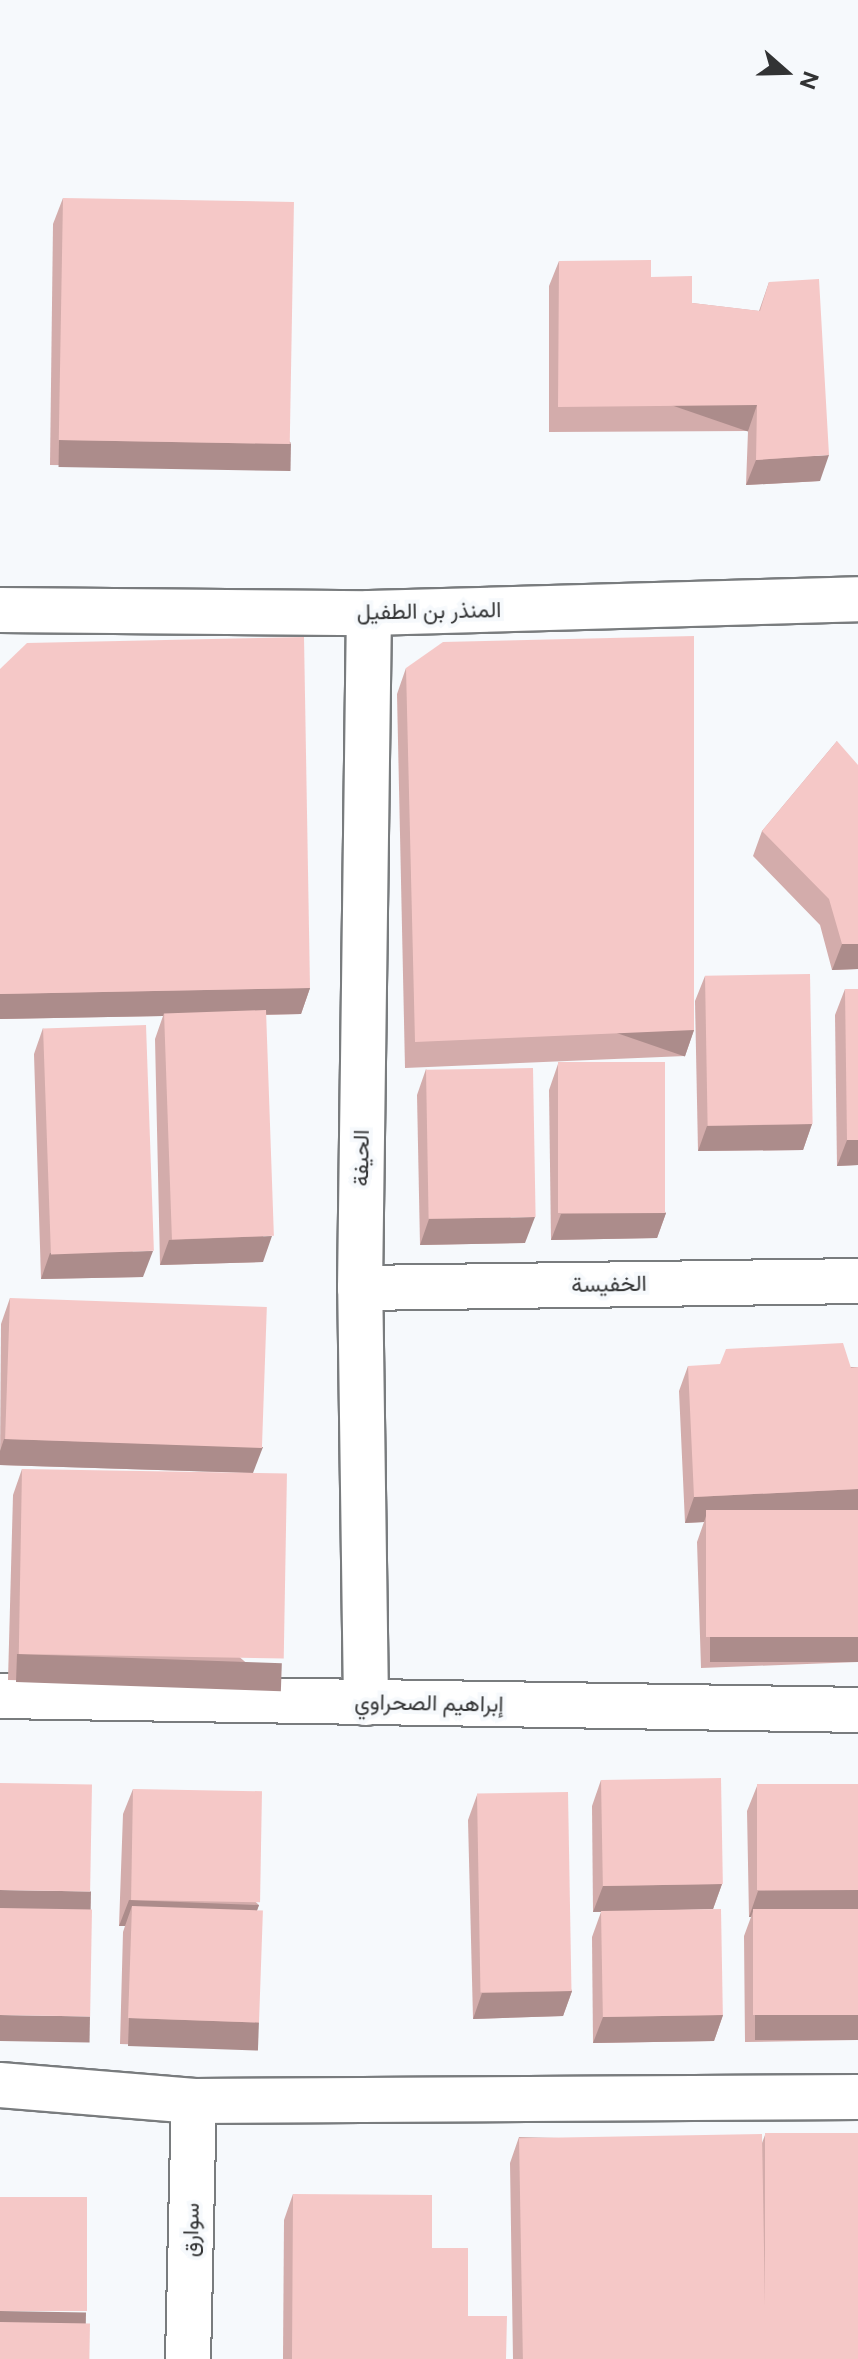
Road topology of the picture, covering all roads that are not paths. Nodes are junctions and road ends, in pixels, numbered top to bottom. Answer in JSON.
{"nodes":[{"id":1,"x":858,"y":599,"type":"edge"},
{"id":2,"x":0,"y":610,"type":"edge"},
{"id":3,"x":369,"y":613,"type":"junction"},
{"id":4,"x":858,"y":1281,"type":"edge"},
{"id":5,"x":360,"y":1288,"type":"junction"},
{"id":6,"x":0,"y":1696,"type":"edge"},
{"id":7,"x":366,"y":1703,"type":"junction"},
{"id":8,"x":858,"y":1710,"type":"edge"},
{"id":9,"x":0,"y":2085,"type":"edge"},
{"id":10,"x":858,"y":2097,"type":"edge"},
{"id":11,"x":194,"y":2101,"type":"junction"},
{"id":12,"x":188,"y":2359,"type":"edge"}],
"edges":[{"from":1,"to":3,"type":"street","name":"المنذر بن الطفيل"},
{"from":2,"to":3,"type":"street","name":"المنذر بن الطفيل"},
{"from":3,"to":5,"type":"street","name":"الحيفة"},
{"from":4,"to":5,"type":"street","name":"الخفيسة"},
{"from":5,"to":7,"type":"street","name":"الحيفة"},
{"from":6,"to":7,"type":"street","name":"إبراهيم الصحراوي"},
{"from":7,"to":8,"type":"street","name":"إبراهيم الصحراوي"},
{"from":9,"to":11,"type":"street"},
{"from":10,"to":11,"type":"street"},
{"from":11,"to":12,"type":"street","name":"سوارق"}]}
